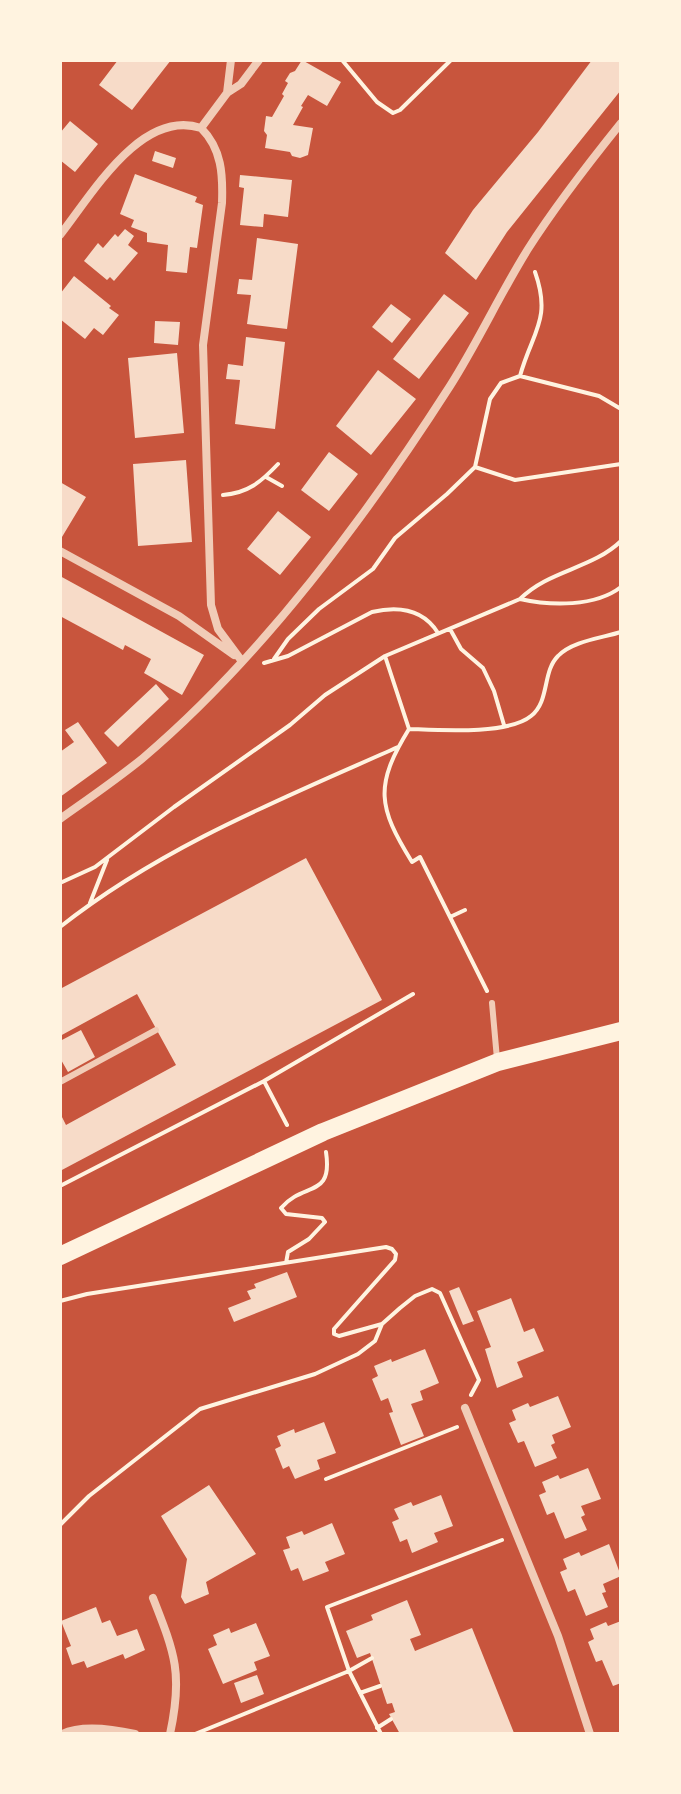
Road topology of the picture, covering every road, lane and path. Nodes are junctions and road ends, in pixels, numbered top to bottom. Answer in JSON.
{"nodes":[{"id":1,"x":231,"y":60,"type":"edge"},
{"id":2,"x":259,"y":60,"type":"edge"},
{"id":3,"x":342,"y":60,"type":"edge"},
{"id":4,"x":451,"y":60,"type":"edge"},
{"id":5,"x":227,"y":93,"type":"junction"},
{"id":6,"x":621,"y":123,"type":"edge"},
{"id":7,"x":201,"y":128,"type":"junction"},
{"id":8,"x":60,"y":235,"type":"edge"},
{"id":9,"x":539,"y":284,"type":"dead end"},
{"id":10,"x":520,"y":376,"type":"junction"},
{"id":11,"x":621,"y":409,"type":"edge"},
{"id":12,"x":278,"y":464,"type":"dead end"},
{"id":13,"x":621,"y":464,"type":"edge"},
{"id":14,"x":475,"y":467,"type":"junction"},
{"id":15,"x":266,"y":477,"type":"junction"},
{"id":16,"x":282,"y":486,"type":"dead end"},
{"id":17,"x":227,"y":495,"type":"dead end"},
{"id":18,"x":621,"y":541,"type":"edge"},
{"id":19,"x":60,"y":551,"type":"edge"},
{"id":20,"x":621,"y":587,"type":"edge"},
{"id":21,"x":520,"y":599,"type":"junction"},
{"id":22,"x":449,"y":628,"type":"junction"},
{"id":23,"x":621,"y":632,"type":"edge"},
{"id":24,"x":438,"y":633,"type":"junction"},
{"id":25,"x":288,"y":656,"type":"dead end"},
{"id":26,"x":385,"y":656,"type":"junction"},
{"id":27,"x":274,"y":659,"type":"dead end"},
{"id":28,"x":241,"y":660,"type":"junction"},
{"id":29,"x":504,"y":725,"type":"junction"},
{"id":30,"x":409,"y":729,"type":"junction"},
{"id":31,"x":398,"y":747,"type":"junction"},
{"id":32,"x":60,"y":819,"type":"edge"},
{"id":33,"x":108,"y":857,"type":"junction"},
{"id":34,"x":60,"y":883,"type":"edge"},
{"id":35,"x":90,"y":903,"type":"junction"},
{"id":36,"x":465,"y":910,"type":"dead end"},
{"id":37,"x":450,"y":917,"type":"junction"},
{"id":38,"x":60,"y":927,"type":"edge"},
{"id":39,"x":413,"y":994,"type":"dead end"},
{"id":40,"x":492,"y":1002,"type":"joint"},
{"id":41,"x":156,"y":1030,"type":"dead end"},
{"id":42,"x":621,"y":1031,"type":"edge"},
{"id":43,"x":498,"y":1062,"type":"junction"},
{"id":44,"x":264,"y":1081,"type":"junction"},
{"id":45,"x":60,"y":1082,"type":"edge"},
{"id":46,"x":296,"y":1145,"type":"junction"},
{"id":47,"x":328,"y":1167,"type":"dead end"},
{"id":48,"x":60,"y":1186,"type":"edge"},
{"id":49,"x":60,"y":1256,"type":"edge"},
{"id":50,"x":286,"y":1263,"type":"junction"},
{"id":51,"x":60,"y":1301,"type":"edge"},
{"id":52,"x":382,"y":1324,"type":"junction"},
{"id":53,"x":465,"y":1408,"type":"joint"},
{"id":54,"x":471,"y":1421,"type":"junction"},
{"id":55,"x":326,"y":1479,"type":"dead end"},
{"id":56,"x":60,"y":1525,"type":"edge"},
{"id":57,"x":517,"y":1534,"type":"junction"},
{"id":58,"x":153,"y":1598,"type":"dead end"},
{"id":59,"x":372,"y":1658,"type":"dead end"},
{"id":60,"x":349,"y":1671,"type":"junction"},
{"id":61,"x":380,"y":1686,"type":"dead end"},
{"id":62,"x":360,"y":1693,"type":"junction"},
{"id":63,"x":391,"y":1719,"type":"dead end"},
{"id":64,"x":377,"y":1728,"type":"junction"},
{"id":65,"x":62,"y":1734,"type":"edge"},
{"id":66,"x":135,"y":1734,"type":"edge"},
{"id":67,"x":170,"y":1734,"type":"edge"},
{"id":68,"x":195,"y":1734,"type":"edge"},
{"id":69,"x":381,"y":1734,"type":"edge"},
{"id":70,"x":590,"y":1734,"type":"edge"}],
"edges":[{"from":1,"to":5,"type":"street"},
{"from":2,"to":5,"type":"street"},
{"from":3,"to":4,"type":"path"},
{"from":5,"to":7,"type":"street"},
{"from":6,"to":28,"type":"street"},
{"from":7,"to":8,"type":"street"},
{"from":7,"to":28,"type":"street"},
{"from":9,"to":10,"type":"path"},
{"from":10,"to":11,"type":"path"},
{"from":10,"to":14,"type":"path"},
{"from":12,"to":15,"type":"path"},
{"from":13,"to":14,"type":"path"},
{"from":14,"to":27,"type":"path"},
{"from":15,"to":16,"type":"path"},
{"from":15,"to":17,"type":"path"},
{"from":18,"to":21,"type":"path"},
{"from":19,"to":28,"type":"street"},
{"from":20,"to":21,"type":"path"},
{"from":21,"to":22,"type":"path"},
{"from":22,"to":24,"type":"path"},
{"from":22,"to":29,"type":"path"},
{"from":23,"to":29,"type":"path"},
{"from":24,"to":25,"type":"path"},
{"from":24,"to":26,"type":"path"},
{"from":26,"to":30,"type":"path"},
{"from":26,"to":33,"type":"path"},
{"from":28,"to":32,"type":"street"},
{"from":29,"to":30,"type":"path"},
{"from":30,"to":31,"type":"path"},
{"from":31,"to":35,"type":"path"},
{"from":31,"to":37,"type":"path"},
{"from":33,"to":34,"type":"path"},
{"from":33,"to":35,"type":"path"},
{"from":35,"to":38,"type":"path"},
{"from":36,"to":37,"type":"path"},
{"from":37,"to":40,"type":"path"},
{"from":39,"to":44,"type":"path"},
{"from":40,"to":43,"type":"lane"},
{"from":41,"to":45,"type":"lane"},
{"from":42,"to":43,"type":"main road"},
{"from":43,"to":46,"type":"main road"},
{"from":44,"to":46,"type":"path"},
{"from":44,"to":48,"type":"path"},
{"from":46,"to":49,"type":"main road"},
{"from":47,"to":50,"type":"path"},
{"from":50,"to":51,"type":"path"},
{"from":50,"to":52,"type":"path"},
{"from":52,"to":53,"type":"path"},
{"from":52,"to":56,"type":"path"},
{"from":53,"to":54,"type":"street"},
{"from":54,"to":55,"type":"path"},
{"from":54,"to":57,"type":"street"},
{"from":57,"to":60,"type":"path"},
{"from":57,"to":70,"type":"street"},
{"from":58,"to":67,"type":"street"},
{"from":59,"to":60,"type":"path"},
{"from":60,"to":62,"type":"path"},
{"from":60,"to":68,"type":"path"},
{"from":61,"to":62,"type":"path"},
{"from":62,"to":64,"type":"path"},
{"from":63,"to":64,"type":"path"},
{"from":64,"to":69,"type":"path"},
{"from":65,"to":66,"type":"street"}]}
